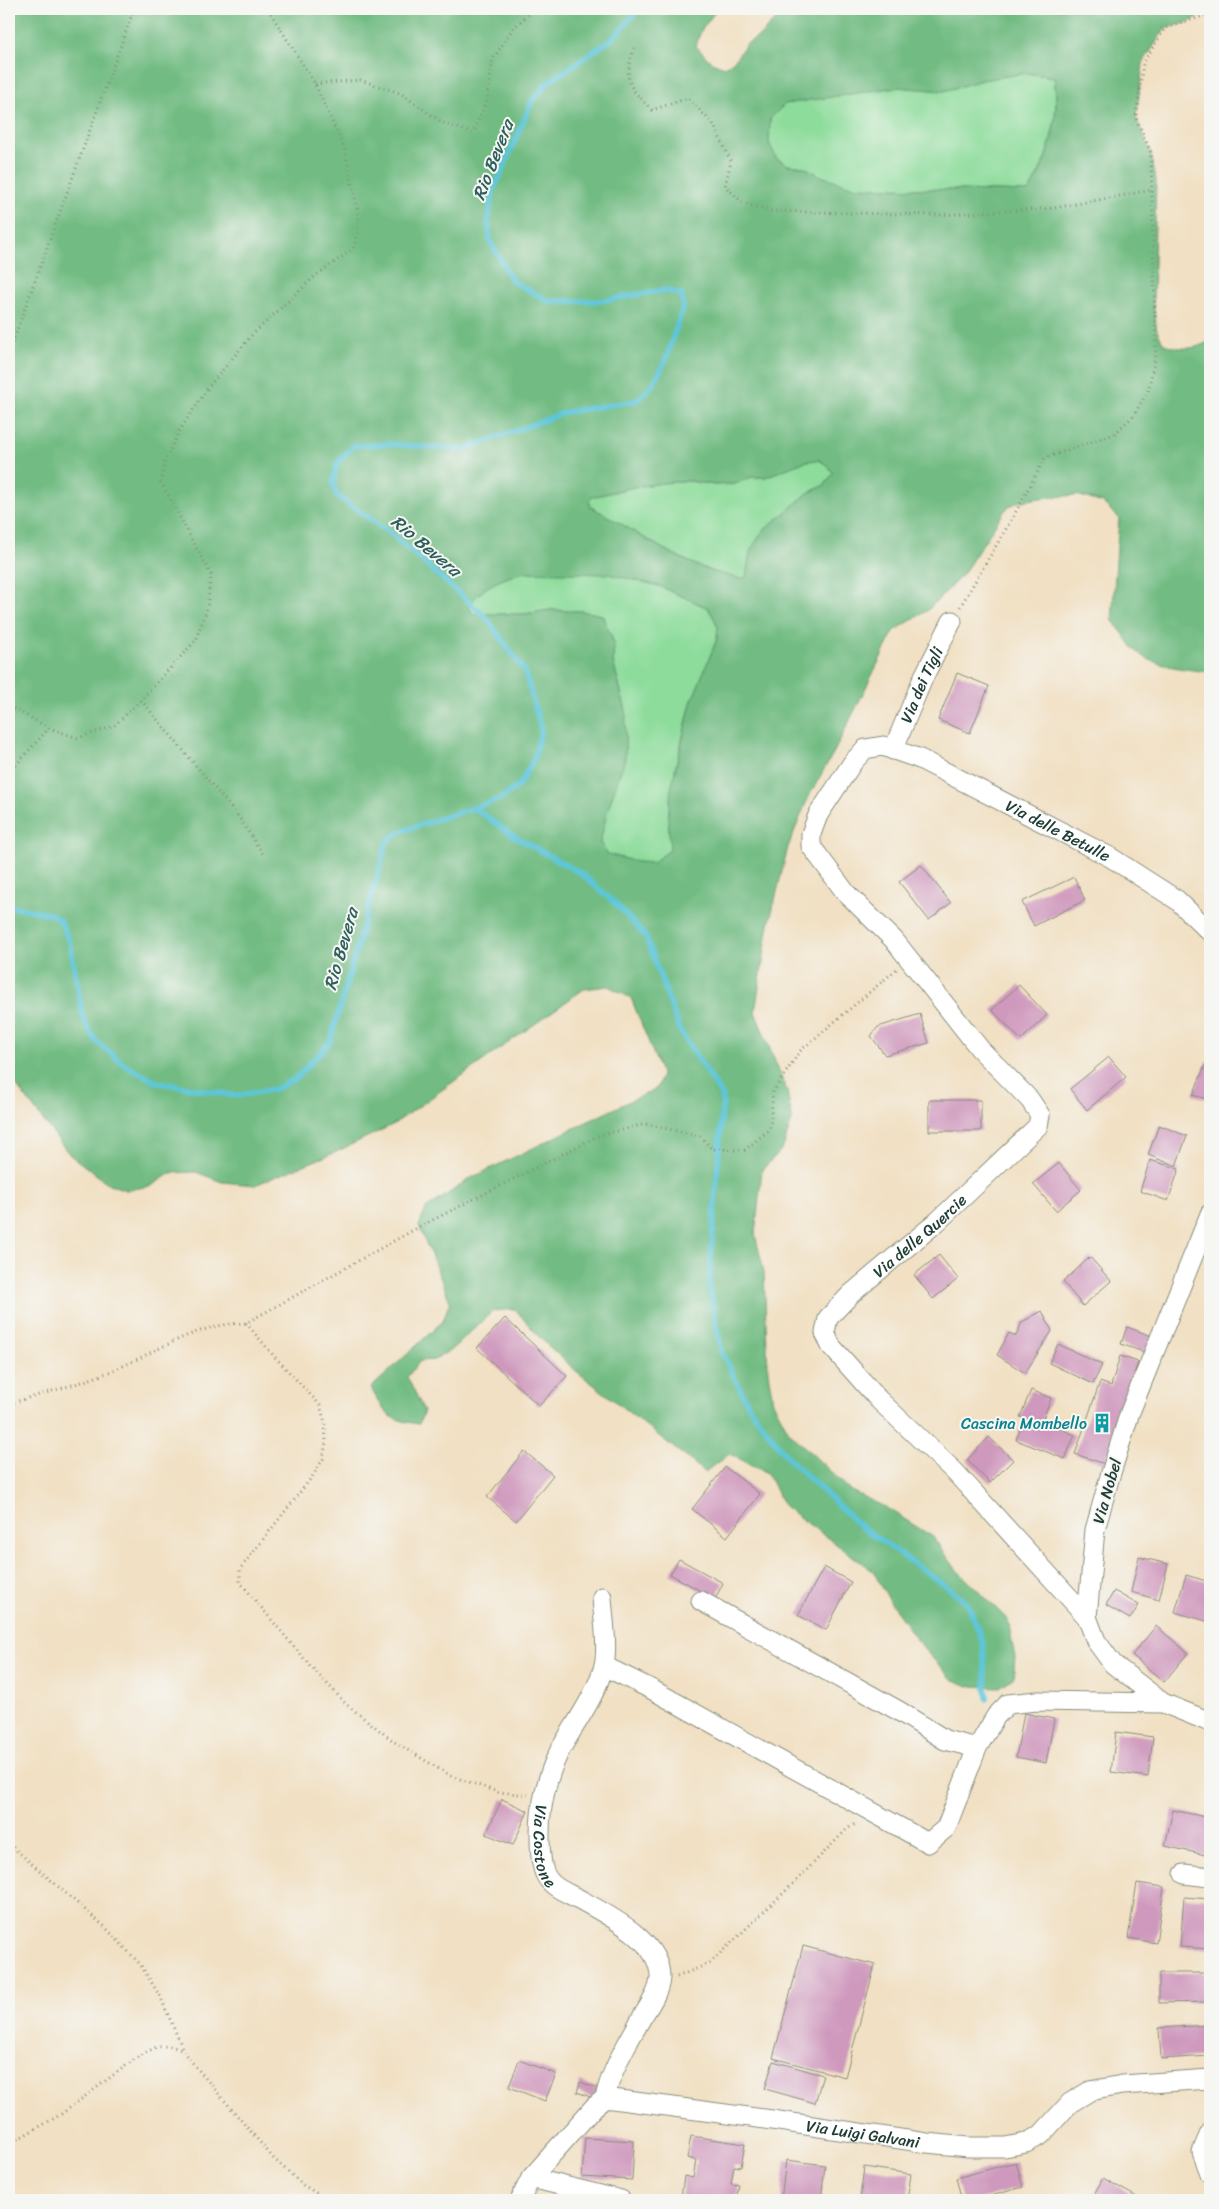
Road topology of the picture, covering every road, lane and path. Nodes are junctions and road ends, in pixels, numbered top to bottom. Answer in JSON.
{"nodes":[{"id":1,"x":134,"y":9,"type":"edge"},
{"id":2,"x":268,"y":9,"type":"edge"},
{"id":3,"x":534,"y":9,"type":"edge"},
{"id":4,"x":1210,"y":14,"type":"edge"},
{"id":5,"x":634,"y":48,"type":"dead end"},
{"id":6,"x":315,"y":84,"type":"junction"},
{"id":7,"x":1152,"y":190,"type":"junction"},
{"id":8,"x":9,"y":352,"type":"edge"},
{"id":9,"x":952,"y":621,"type":"joint"},
{"id":10,"x":141,"y":700,"type":"junction"},
{"id":11,"x":9,"y":706,"type":"edge"},
{"id":12,"x":49,"y":728,"type":"junction"},
{"id":13,"x":892,"y":750,"type":"junction"},
{"id":14,"x":9,"y":773,"type":"edge"},
{"id":15,"x":811,"y":846,"type":"joint"},
{"id":16,"x":264,"y":854,"type":"dead end"},
{"id":17,"x":1210,"y":932,"type":"edge"},
{"id":18,"x":909,"y":959,"type":"junction"},
{"id":19,"x":1210,"y":1214,"type":"edge"},
{"id":20,"x":246,"y":1324,"type":"junction"},
{"id":21,"x":9,"y":1404,"type":"edge"},
{"id":22,"x":602,"y":1597,"type":"dead end"},
{"id":23,"x":701,"y":1600,"type":"dead end"},
{"id":24,"x":1087,"y":1617,"type":"junction"},
{"id":25,"x":604,"y":1666,"type":"junction"},
{"id":26,"x":1163,"y":1703,"type":"junction"},
{"id":27,"x":1210,"y":1722,"type":"edge"},
{"id":28,"x":977,"y":1748,"type":"junction"},
{"id":29,"x":544,"y":1796,"type":"junction"},
{"id":30,"x":873,"y":1812,"type":"junction"},
{"id":31,"x":9,"y":1844,"type":"edge"},
{"id":32,"x":1184,"y":1874,"type":"dead end"},
{"id":33,"x":1210,"y":1877,"type":"edge"},
{"id":34,"x":660,"y":1982,"type":"junction"},
{"id":35,"x":183,"y":2049,"type":"junction"},
{"id":36,"x":1210,"y":2079,"type":"edge"},
{"id":37,"x":605,"y":2098,"type":"junction"},
{"id":38,"x":1210,"y":2133,"type":"edge"},
{"id":39,"x":9,"y":2144,"type":"edge"},
{"id":40,"x":1210,"y":2173,"type":"edge"},
{"id":41,"x":531,"y":2178,"type":"junction"},
{"id":42,"x":328,"y":2200,"type":"edge"},
{"id":43,"x":520,"y":2200,"type":"edge"},
{"id":44,"x":621,"y":2200,"type":"edge"}],
"edges":[{"from":1,"to":8,"type":"path"},
{"from":2,"to":6,"type":"path"},
{"from":3,"to":6,"type":"path"},
{"from":4,"to":7,"type":"path"},
{"from":5,"to":7,"type":"path"},
{"from":6,"to":10,"type":"path"},
{"from":7,"to":9,"type":"path"},
{"from":9,"to":13,"type":"street","name":"Via dei Tigli"},
{"from":10,"to":12,"type":"path"},
{"from":10,"to":16,"type":"path"},
{"from":11,"to":12,"type":"path"},
{"from":12,"to":14,"type":"path"},
{"from":13,"to":15,"type":"street","name":"Via delle Betulle"},
{"from":13,"to":17,"type":"street","name":"Via delle Betulle"},
{"from":15,"to":18,"type":"street","name":"Via delle Quercie"},
{"from":18,"to":20,"type":"path"},
{"from":18,"to":24,"type":"street","name":"Via delle Quercie"},
{"from":19,"to":24,"type":"street","name":"Via Nobel"},
{"from":20,"to":21,"type":"path"},
{"from":20,"to":29,"type":"path"},
{"from":22,"to":25,"type":"street","name":"Via Costone"},
{"from":23,"to":28,"type":"street"},
{"from":24,"to":26,"type":"street","name":"Via Nobel"},
{"from":25,"to":29,"type":"street","name":"Via Costone"},
{"from":25,"to":30,"type":"street"},
{"from":26,"to":27,"type":"street","name":"Via Nobel"},
{"from":26,"to":28,"type":"street"},
{"from":28,"to":30,"type":"street"},
{"from":29,"to":34,"type":"street","name":"Via Costone"},
{"from":30,"to":34,"type":"path"},
{"from":31,"to":35,"type":"path"},
{"from":32,"to":33,"type":"street"},
{"from":34,"to":37,"type":"street"},
{"from":35,"to":39,"type":"path"},
{"from":35,"to":42,"type":"path"},
{"from":36,"to":37,"type":"street","name":"Via Luigi Galvani"},
{"from":37,"to":41,"type":"street"},
{"from":38,"to":40,"type":"street"},
{"from":41,"to":43,"type":"street"},
{"from":41,"to":44,"type":"street"}]}
